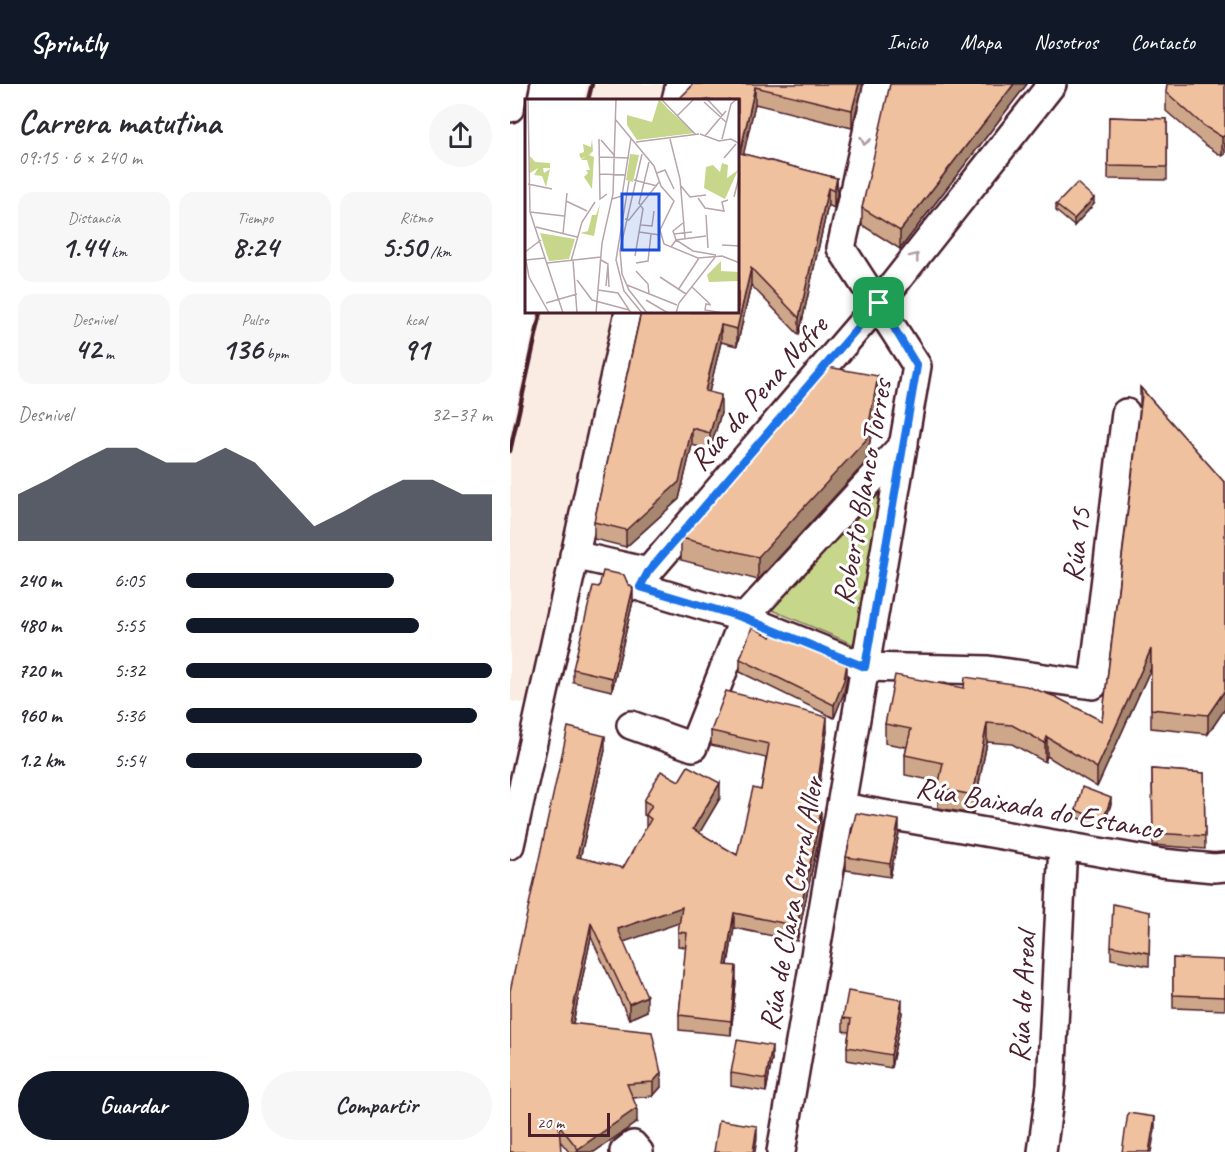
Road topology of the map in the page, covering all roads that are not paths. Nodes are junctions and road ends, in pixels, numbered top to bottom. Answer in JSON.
{"nodes":[{"id":1,"x":515,"y":84,"type":"edge"},
{"id":2,"x":680,"y":84,"type":"edge"},
{"id":3,"x":878,"y":84,"type":"edge"},
{"id":4,"x":1052,"y":84,"type":"edge"},
{"id":5,"x":676,"y":99,"type":"edge"},
{"id":6,"x":510,"y":108,"type":"edge"},
{"id":7,"x":879,"y":303,"type":"junction"},
{"id":8,"x":629,"y":314,"type":"edge"},
{"id":9,"x":1126,"y":413,"type":"dead end"},
{"id":10,"x":904,"y":444,"type":"junction"},
{"id":11,"x":574,"y":555,"type":"junction"},
{"id":12,"x":648,"y":572,"type":"junction"},
{"id":13,"x":744,"y":618,"type":"junction"},
{"id":14,"x":865,"y":667,"type":"junction"},
{"id":15,"x":631,"y":725,"type":"dead end"},
{"id":16,"x":842,"y":807,"type":"junction"},
{"id":17,"x":510,"y":845,"type":"edge"},
{"id":18,"x":1063,"y":845,"type":"junction"},
{"id":19,"x":1225,"y":867,"type":"edge"},
{"id":20,"x":624,"y":1152,"type":"edge"},
{"id":21,"x":639,"y":1152,"type":"edge"},
{"id":22,"x":781,"y":1152,"type":"edge"},
{"id":23,"x":1042,"y":1152,"type":"edge"}],
"edges":[{"from":1,"to":6,"type":"street"},
{"from":2,"to":5,"type":"street"},
{"from":3,"to":7,"type":"street","name":"Roberto Blanco Torres","one_way":true},
{"from":7,"to":4,"type":"street","name":"Rúa da Pena Nofre","one_way":true},
{"from":7,"to":10,"type":"street","name":"Roberto Blanco Torres"},
{"from":7,"to":12,"type":"street","name":"Rúa da Pena Nofre"},
{"from":8,"to":11,"type":"street"},
{"from":9,"to":14,"type":"street","name":"Rúa 15"},
{"from":10,"to":13,"type":"street"},
{"from":10,"to":14,"type":"street","name":"Roberto Blanco Torres"},
{"from":11,"to":12,"type":"street"},
{"from":11,"to":17,"type":"street"},
{"from":12,"to":13,"type":"street"},
{"from":13,"to":14,"type":"street"},
{"from":13,"to":15,"type":"street"},
{"from":14,"to":16,"type":"street","name":"Rúa de Clara Corral Aller"},
{"from":16,"to":18,"type":"street","name":"Rúa Baixada do Estanco"},
{"from":16,"to":22,"type":"street","name":"Rúa de Clara Corral Aller"},
{"from":18,"to":19,"type":"street","name":"Rúa Baixada do Estanco"},
{"from":18,"to":23,"type":"street","name":"Rúa do Areal"},
{"from":20,"to":21,"type":"street"}]}
